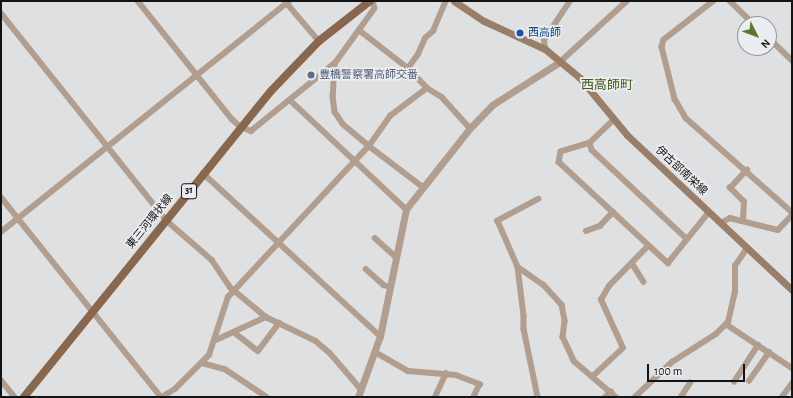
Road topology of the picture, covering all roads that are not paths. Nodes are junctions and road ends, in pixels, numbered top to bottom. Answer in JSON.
{"nodes":[{"id":1,"x":138,"y":1,"type":"edge"},
{"id":2,"x":370,"y":1,"type":"edge"},
{"id":3,"x":373,"y":1,"type":"edge"},
{"id":4,"x":446,"y":1,"type":"edge"},
{"id":5,"x":454,"y":1,"type":"edge"},
{"id":6,"x":570,"y":1,"type":"edge"},
{"id":7,"x":627,"y":1,"type":"edge"},
{"id":8,"x":714,"y":1,"type":"edge"},
{"id":9,"x":730,"y":1,"type":"edge"},
{"id":10,"x":287,"y":2,"type":"edge"},
{"id":11,"x":1,"y":13,"type":"edge"},
{"id":12,"x":746,"y":16,"type":"edge"},
{"id":13,"x":359,"y":30,"type":"junction"},
{"id":14,"x":319,"y":41,"type":"junction"},
{"id":15,"x":777,"y":46,"type":"edge"},
{"id":16,"x":545,"y":49,"type":"junction"},
{"id":17,"x":792,"y":60,"type":"edge"},
{"id":18,"x":560,"y":61,"type":"junction"},
{"id":19,"x":335,"y":63,"type":"junction"},
{"id":20,"x":408,"y":68,"type":"junction"},
{"id":21,"x":197,"y":74,"type":"junction"},
{"id":22,"x":427,"y":88,"type":"junction"},
{"id":23,"x":290,"y":100,"type":"junction"},
{"id":24,"x":614,"y":120,"type":"junction"},
{"id":25,"x":241,"y":127,"type":"junction"},
{"id":26,"x":470,"y":128,"type":"junction"},
{"id":27,"x":590,"y":144,"type":"junction"},
{"id":28,"x":108,"y":146,"type":"junction"},
{"id":29,"x":369,"y":146,"type":"junction"},
{"id":30,"x":354,"y":161,"type":"junction"},
{"id":31,"x":747,"y":170,"type":"junction"},
{"id":32,"x":203,"y":173,"type":"junction"},
{"id":33,"x":423,"y":187,"type":"junction"},
{"id":34,"x":1,"y":197,"type":"edge"},
{"id":35,"x":539,"y":199,"type":"dead end"},
{"id":36,"x":406,"y":209,"type":"junction"},
{"id":37,"x":612,"y":212,"type":"junction"},
{"id":38,"x":709,"y":212,"type":"junction"},
{"id":39,"x":792,"y":212,"type":"edge"},
{"id":40,"x":792,"y":215,"type":"edge"},
{"id":41,"x":18,"y":218,"type":"junction"},
{"id":42,"x":166,"y":220,"type":"junction"},
{"id":43,"x":742,"y":220,"type":"junction"},
{"id":44,"x":721,"y":223,"type":"junction"},
{"id":45,"x":586,"y":231,"type":"dead end"},
{"id":46,"x":1,"y":232,"type":"edge"},
{"id":47,"x":375,"y":238,"type":"dead end"},
{"id":48,"x":686,"y":240,"type":"junction"},
{"id":49,"x":278,"y":243,"type":"junction"},
{"id":50,"x":648,"y":246,"type":"junction"},
{"id":51,"x":747,"y":248,"type":"junction"},
{"id":52,"x":396,"y":257,"type":"junction"},
{"id":53,"x":632,"y":263,"type":"junction"},
{"id":54,"x":518,"y":267,"type":"junction"},
{"id":55,"x":366,"y":269,"type":"dead end"},
{"id":56,"x":644,"y":282,"type":"dead end"},
{"id":57,"x":390,"y":287,"type":"junction"},
{"id":58,"x":235,"y":290,"type":"junction"},
{"id":59,"x":792,"y":290,"type":"edge"},
{"id":60,"x":93,"y":310,"type":"junction"},
{"id":61,"x":266,"y":317,"type":"junction"},
{"id":62,"x":279,"y":324,"type":"junction"},
{"id":63,"x":726,"y":324,"type":"junction"},
{"id":64,"x":234,"y":333,"type":"junction"},
{"id":65,"x":380,"y":336,"type":"junction"},
{"id":66,"x":216,"y":340,"type":"junction"},
{"id":67,"x":758,"y":345,"type":"junction"},
{"id":68,"x":375,"y":352,"type":"junction"},
{"id":69,"x":769,"y":352,"type":"junction"},
{"id":70,"x":202,"y":363,"type":"junction"},
{"id":71,"x":792,"y":368,"type":"edge"},
{"id":72,"x":446,"y":373,"type":"junction"},
{"id":73,"x":592,"y":376,"type":"junction"},
{"id":74,"x":1,"y":380,"type":"edge"},
{"id":75,"x":749,"y":381,"type":"dead end"},
{"id":76,"x":734,"y":382,"type":"dead end"},
{"id":77,"x":690,"y":383,"type":"dead end"},
{"id":78,"x":792,"y":383,"type":"edge"},
{"id":79,"x":361,"y":389,"type":"junction"},
{"id":80,"x":611,"y":392,"type":"junction"},
{"id":81,"x":15,"y":397,"type":"edge"},
{"id":82,"x":24,"y":397,"type":"edge"},
{"id":83,"x":161,"y":397,"type":"edge"},
{"id":84,"x":267,"y":397,"type":"edge"},
{"id":85,"x":358,"y":397,"type":"edge"},
{"id":86,"x":435,"y":397,"type":"edge"},
{"id":87,"x":474,"y":397,"type":"edge"},
{"id":88,"x":538,"y":397,"type":"edge"},
{"id":89,"x":605,"y":397,"type":"edge"},
{"id":90,"x":616,"y":397,"type":"edge"},
{"id":91,"x":636,"y":397,"type":"edge"},
{"id":92,"x":681,"y":397,"type":"edge"},
{"id":93,"x":782,"y":397,"type":"edge"}],
"edges":[{"from":1,"to":21,"type":"street"},
{"from":2,"to":14,"type":"main road","name":"東三河環状線","number":"31"},
{"from":3,"to":13,"type":"street"},
{"from":4,"to":20,"type":"street"},
{"from":5,"to":16,"type":"main road"},
{"from":6,"to":16,"type":"street"},
{"from":7,"to":18,"type":"street"},
{"from":8,"to":31,"type":"street"},
{"from":9,"to":12,"type":"street"},
{"from":10,"to":14,"type":"street"},
{"from":10,"to":21,"type":"street"},
{"from":11,"to":28,"type":"street"},
{"from":13,"to":19,"type":"street"},
{"from":13,"to":20,"type":"street"},
{"from":14,"to":25,"type":"main road","name":"東三河環状線","number":"31"},
{"from":15,"to":17,"type":"street"},
{"from":16,"to":18,"type":"main road"},
{"from":18,"to":24,"type":"main road","name":"伊古部南栄線"},
{"from":18,"to":26,"type":"street"},
{"from":19,"to":23,"type":"street"},
{"from":19,"to":29,"type":"street"},
{"from":20,"to":22,"type":"street"},
{"from":21,"to":25,"type":"street"},
{"from":21,"to":28,"type":"street"},
{"from":22,"to":26,"type":"street"},
{"from":22,"to":29,"type":"street"},
{"from":23,"to":25,"type":"street"},
{"from":23,"to":30,"type":"street"},
{"from":24,"to":27,"type":"street"},
{"from":24,"to":38,"type":"main road","name":"伊古部南栄線"},
{"from":25,"to":32,"type":"main road","name":"東三河環状線","number":"31"},
{"from":26,"to":33,"type":"street"},
{"from":27,"to":37,"type":"street"},
{"from":27,"to":48,"type":"street"},
{"from":28,"to":41,"type":"street"},
{"from":28,"to":42,"type":"street"},
{"from":29,"to":30,"type":"street"},
{"from":29,"to":33,"type":"street"},
{"from":30,"to":36,"type":"street"},
{"from":30,"to":49,"type":"street"},
{"from":31,"to":39,"type":"street"},
{"from":31,"to":43,"type":"street"},
{"from":32,"to":42,"type":"main road","name":"東三河環状線","number":"31"},
{"from":32,"to":49,"type":"street"},
{"from":33,"to":36,"type":"street"},
{"from":34,"to":41,"type":"street"},
{"from":35,"to":54,"type":"street"},
{"from":36,"to":52,"type":"street"},
{"from":37,"to":45,"type":"street"},
{"from":37,"to":50,"type":"street"},
{"from":38,"to":44,"type":"main road","name":"伊古部南栄線"},
{"from":38,"to":48,"type":"street"},
{"from":40,"to":43,"type":"street"},
{"from":41,"to":46,"type":"street"},
{"from":41,"to":60,"type":"street"},
{"from":42,"to":58,"type":"street"},
{"from":42,"to":60,"type":"main road","name":"東三河環状線","number":"31"},
{"from":43,"to":44,"type":"street"},
{"from":44,"to":51,"type":"main road","name":"伊古部南栄線"},
{"from":47,"to":52,"type":"street"},
{"from":48,"to":50,"type":"street"},
{"from":49,"to":58,"type":"street"},
{"from":49,"to":65,"type":"street"},
{"from":50,"to":53,"type":"street"},
{"from":51,"to":59,"type":"main road","name":"伊古部南栄線"},
{"from":51,"to":63,"type":"street"},
{"from":52,"to":57,"type":"street"},
{"from":53,"to":56,"type":"street"},
{"from":53,"to":73,"type":"street"},
{"from":54,"to":73,"type":"street"},
{"from":54,"to":88,"type":"street"},
{"from":55,"to":57,"type":"street"},
{"from":57,"to":65,"type":"street"},
{"from":58,"to":61,"type":"street"},
{"from":58,"to":66,"type":"street"},
{"from":60,"to":82,"type":"main road","name":"東三河環状線","number":"31"},
{"from":60,"to":83,"type":"street"},
{"from":61,"to":62,"type":"street"},
{"from":61,"to":64,"type":"street"},
{"from":62,"to":64,"type":"street"},
{"from":62,"to":79,"type":"street"},
{"from":63,"to":67,"type":"street"},
{"from":63,"to":91,"type":"street"},
{"from":64,"to":66,"type":"street"},
{"from":65,"to":68,"type":"street"},
{"from":66,"to":70,"type":"street"},
{"from":67,"to":69,"type":"street"},
{"from":67,"to":76,"type":"street"},
{"from":68,"to":72,"type":"street"},
{"from":68,"to":79,"type":"street"},
{"from":69,"to":71,"type":"street"},
{"from":69,"to":75,"type":"street"},
{"from":70,"to":83,"type":"street"},
{"from":70,"to":84,"type":"street"},
{"from":72,"to":86,"type":"street"},
{"from":72,"to":87,"type":"street"},
{"from":73,"to":80,"type":"street"},
{"from":74,"to":81,"type":"street"},
{"from":77,"to":92,"type":"street"},
{"from":78,"to":93,"type":"street"},
{"from":79,"to":85,"type":"street"},
{"from":80,"to":89,"type":"street"},
{"from":80,"to":90,"type":"street"}]}
